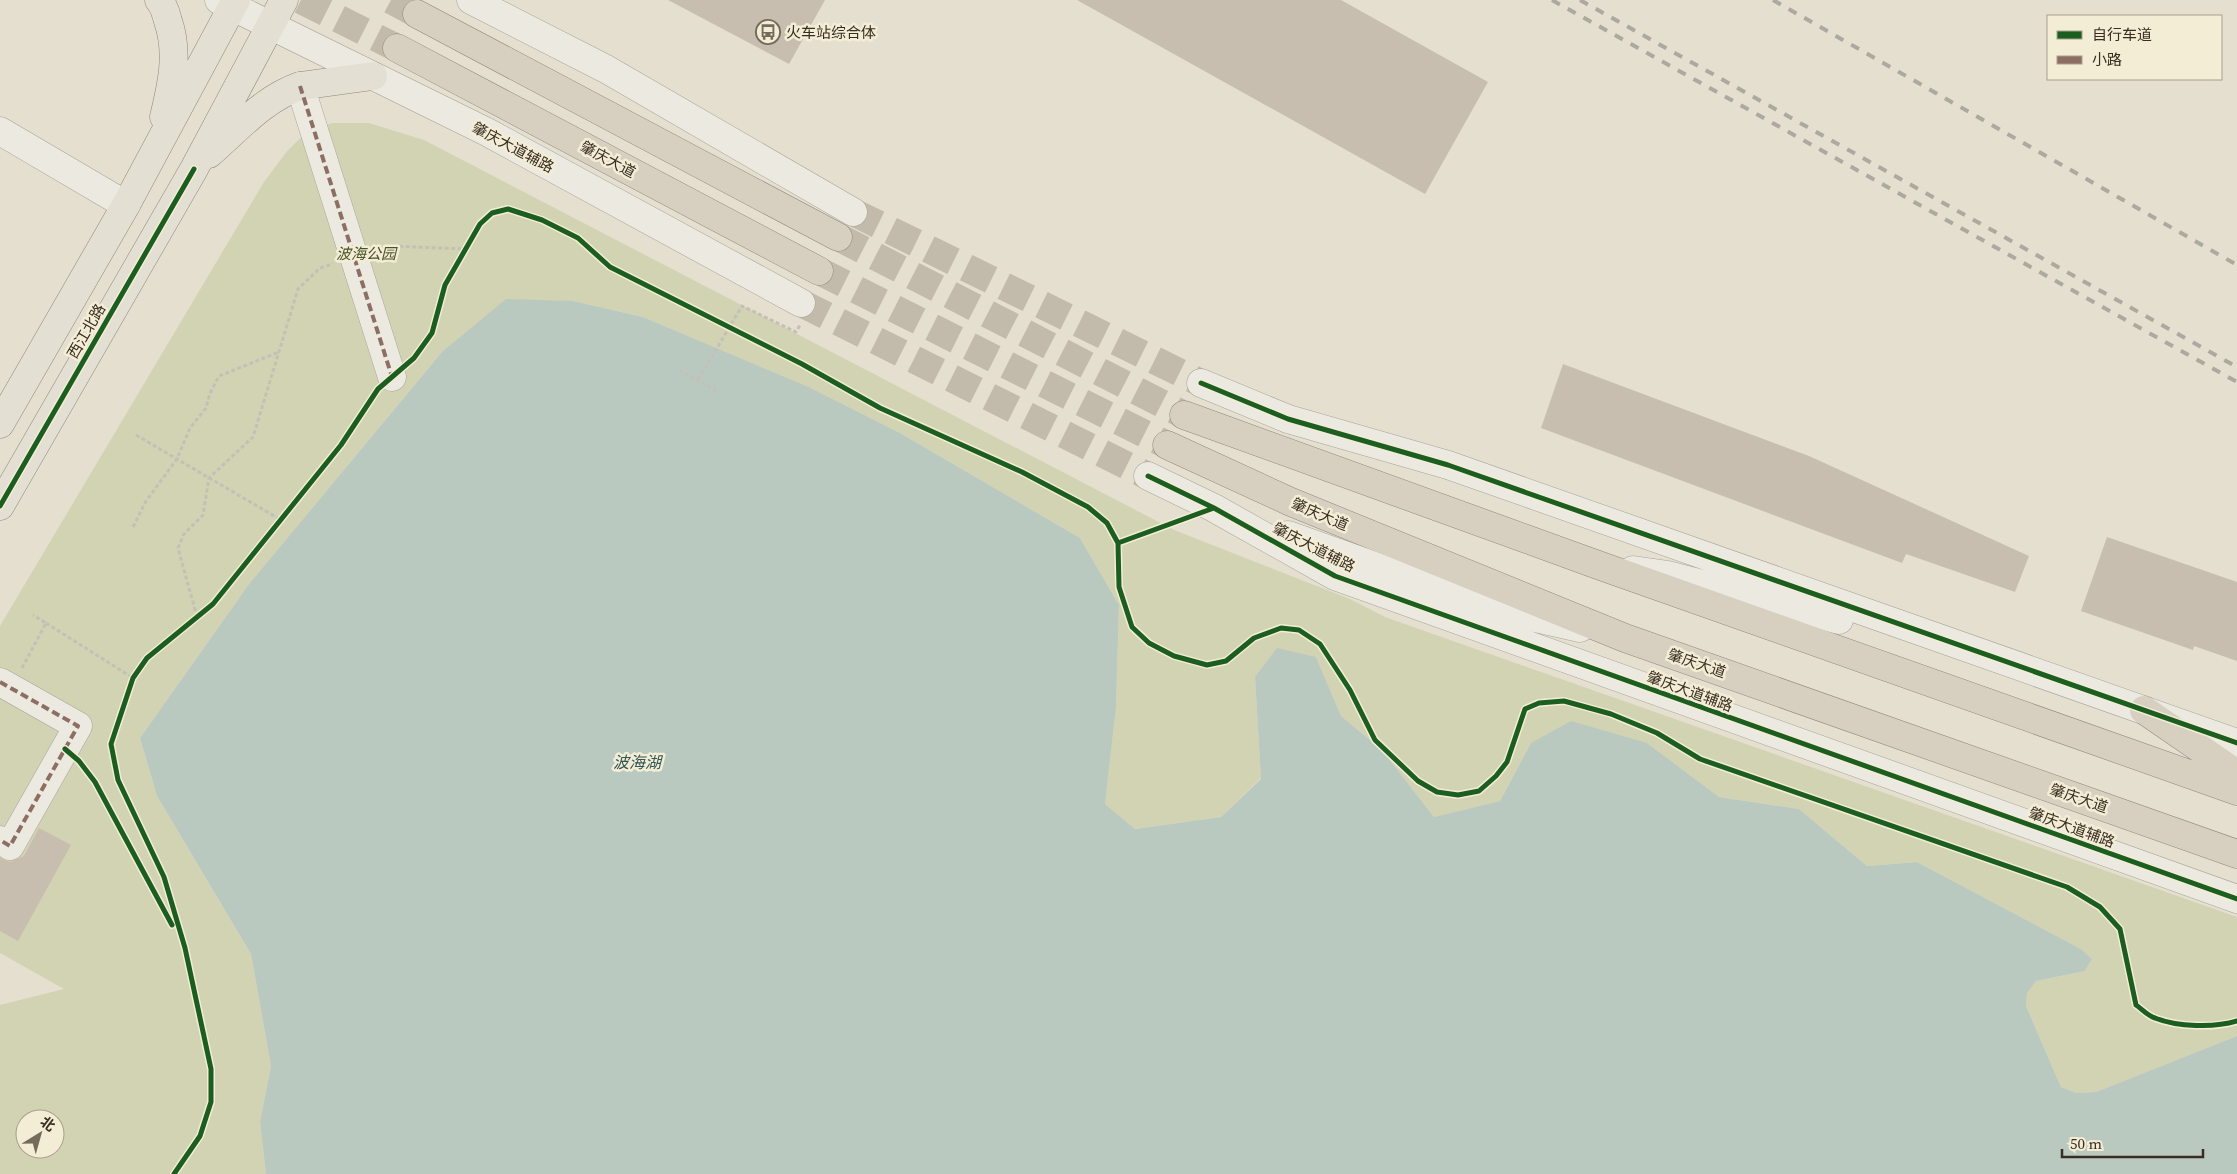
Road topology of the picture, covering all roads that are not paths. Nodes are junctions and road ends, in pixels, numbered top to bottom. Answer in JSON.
{"nodes":[{"id":1,"x":159,"y":0,"type":"edge"},
{"id":2,"x":284,"y":0,"type":"edge"},
{"id":3,"x":471,"y":0,"type":"edge"},
{"id":4,"x":229,"y":2,"type":"edge"},
{"id":5,"x":417,"y":14,"type":"tunnel mouth"},
{"id":6,"x":271,"y":25,"type":"junction"},
{"id":7,"x":397,"y":48,"type":"tunnel mouth"},
{"id":8,"x":373,"y":76,"type":"junction"},
{"id":9,"x":300,"y":86,"type":"junction"},
{"id":10,"x":0,"y":132,"type":"edge"},
{"id":11,"x":157,"y":149,"type":"junction"},
{"id":12,"x":194,"y":169,"type":"junction"},
{"id":13,"x":126,"y":205,"type":"junction"},
{"id":14,"x":853,"y":212,"type":"tunnel mouth"},
{"id":15,"x":838,"y":237,"type":"tunnel mouth"},
{"id":16,"x":819,"y":271,"type":"tunnel mouth"},
{"id":17,"x":802,"y":310,"type":"tunnel mouth"},
{"id":18,"x":392,"y":377,"type":"dead end"},
{"id":19,"x":1201,"y":383,"type":"tunnel mouth"},
{"id":20,"x":1184,"y":415,"type":"tunnel mouth"},
{"id":21,"x":0,"y":424,"type":"edge"},
{"id":22,"x":1167,"y":445,"type":"tunnel mouth"},
{"id":23,"x":1148,"y":476,"type":"tunnel mouth"},
{"id":24,"x":0,"y":506,"type":"edge"},
{"id":25,"x":1214,"y":508,"type":"junction"},
{"id":26,"x":1598,"y":565,"type":"junction"},
{"id":27,"x":1625,"y":638,"type":"junction"},
{"id":28,"x":1986,"y":655,"type":"junction"},
{"id":29,"x":5,"y":685,"type":"edge"},
{"id":30,"x":2144,"y":710,"type":"junction"},
{"id":31,"x":2237,"y":743,"type":"edge"},
{"id":32,"x":2237,"y":774,"type":"edge"},
{"id":33,"x":2237,"y":791,"type":"edge"},
{"id":34,"x":0,"y":840,"type":"edge"},
{"id":35,"x":2237,"y":854,"type":"edge"},
{"id":36,"x":2237,"y":899,"type":"edge"}],
"edges":[{"from":1,"to":11,"type":"main road"},
{"from":2,"to":6,"type":"main road","name":"西江北路"},
{"from":3,"to":14,"type":"street"},
{"from":4,"to":6,"type":"street","name":"肇庆大道辅路"},
{"from":4,"to":11,"type":"main road","name":"西江北路"},
{"from":5,"to":15,"type":"highway"},
{"from":6,"to":8,"type":"street","name":"肇庆大道辅路"},
{"from":6,"to":12,"type":"main road","name":"西江北路"},
{"from":7,"to":16,"type":"highway","name":"肇庆大道"},
{"from":8,"to":9,"type":"main road"},
{"from":8,"to":17,"type":"street","name":"肇庆大道辅路"},
{"from":9,"to":12,"type":"main road"},
{"from":9,"to":18,"type":"street"},
{"from":10,"to":13,"type":"street"},
{"from":11,"to":12,"type":"main road"},
{"from":11,"to":13,"type":"main road","name":"西江北路"},
{"from":12,"to":24,"type":"main road","name":"西江北路"},
{"from":13,"to":21,"type":"main road","name":"西江北路"},
{"from":19,"to":28,"type":"street"},
{"from":20,"to":26,"type":"highway"},
{"from":22,"to":27,"type":"highway","name":"肇庆大道"},
{"from":23,"to":25,"type":"street","name":"肇庆大道辅路"},
{"from":25,"to":27,"type":"street"},
{"from":25,"to":36,"type":"street","name":"肇庆大道辅路"},
{"from":26,"to":28,"type":"street"},
{"from":26,"to":33,"type":"highway"},
{"from":27,"to":35,"type":"highway","name":"肇庆大道"},
{"from":28,"to":30,"type":"street"},
{"from":29,"to":34,"type":"street"},
{"from":30,"to":31,"type":"street"},
{"from":30,"to":32,"type":"highway"}]}
